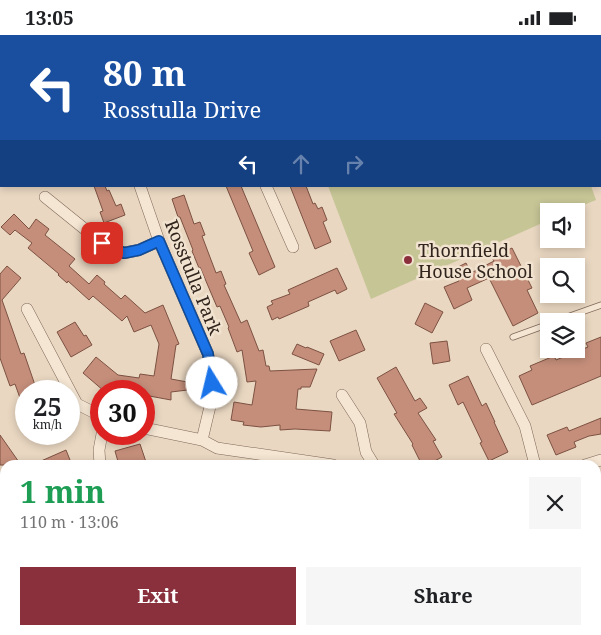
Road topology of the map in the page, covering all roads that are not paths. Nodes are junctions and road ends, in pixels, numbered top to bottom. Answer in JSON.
{"nodes":[{"id":1,"x":140,"y":187,"type":"edge"},
{"id":2,"x":266,"y":187,"type":"edge"},
{"id":3,"x":45,"y":197,"type":"dead end"},
{"id":4,"x":159,"y":241,"type":"junction"},
{"id":5,"x":293,"y":247,"type":"dead end"},
{"id":6,"x":601,"y":305,"type":"edge"},
{"id":7,"x":27,"y":309,"type":"dead end"},
{"id":8,"x":578,"y":313,"type":"edge"},
{"id":9,"x":540,"y":327,"type":"edge"},
{"id":10,"x":513,"y":337,"type":"dead end"},
{"id":11,"x":486,"y":349,"type":"dead end"},
{"id":12,"x":342,"y":395,"type":"dead end"},
{"id":13,"x":90,"y":410,"type":"edge"},
{"id":14,"x":155,"y":430,"type":"edge"},
{"id":15,"x":202,"y":440,"type":"junction"},
{"id":16,"x":100,"y":445,"type":"edge"},
{"id":17,"x":100,"y":460,"type":"edge"},
{"id":18,"x":299,"y":460,"type":"edge"},
{"id":19,"x":371,"y":460,"type":"edge"},
{"id":20,"x":534,"y":460,"type":"edge"}],
"edges":[{"from":1,"to":4,"type":"street","name":"Rosstulla Park"},
{"from":2,"to":5,"type":"street"},
{"from":3,"to":4,"type":"street"},
{"from":4,"to":15,"type":"street","name":"Rosstulla Park"},
{"from":6,"to":8,"type":"lane"},
{"from":7,"to":13,"type":"street"},
{"from":9,"to":10,"type":"lane"},
{"from":11,"to":20,"type":"street"},
{"from":12,"to":19,"type":"street"},
{"from":14,"to":15,"type":"street"},
{"from":15,"to":18,"type":"street"},
{"from":16,"to":17,"type":"street"}]}
